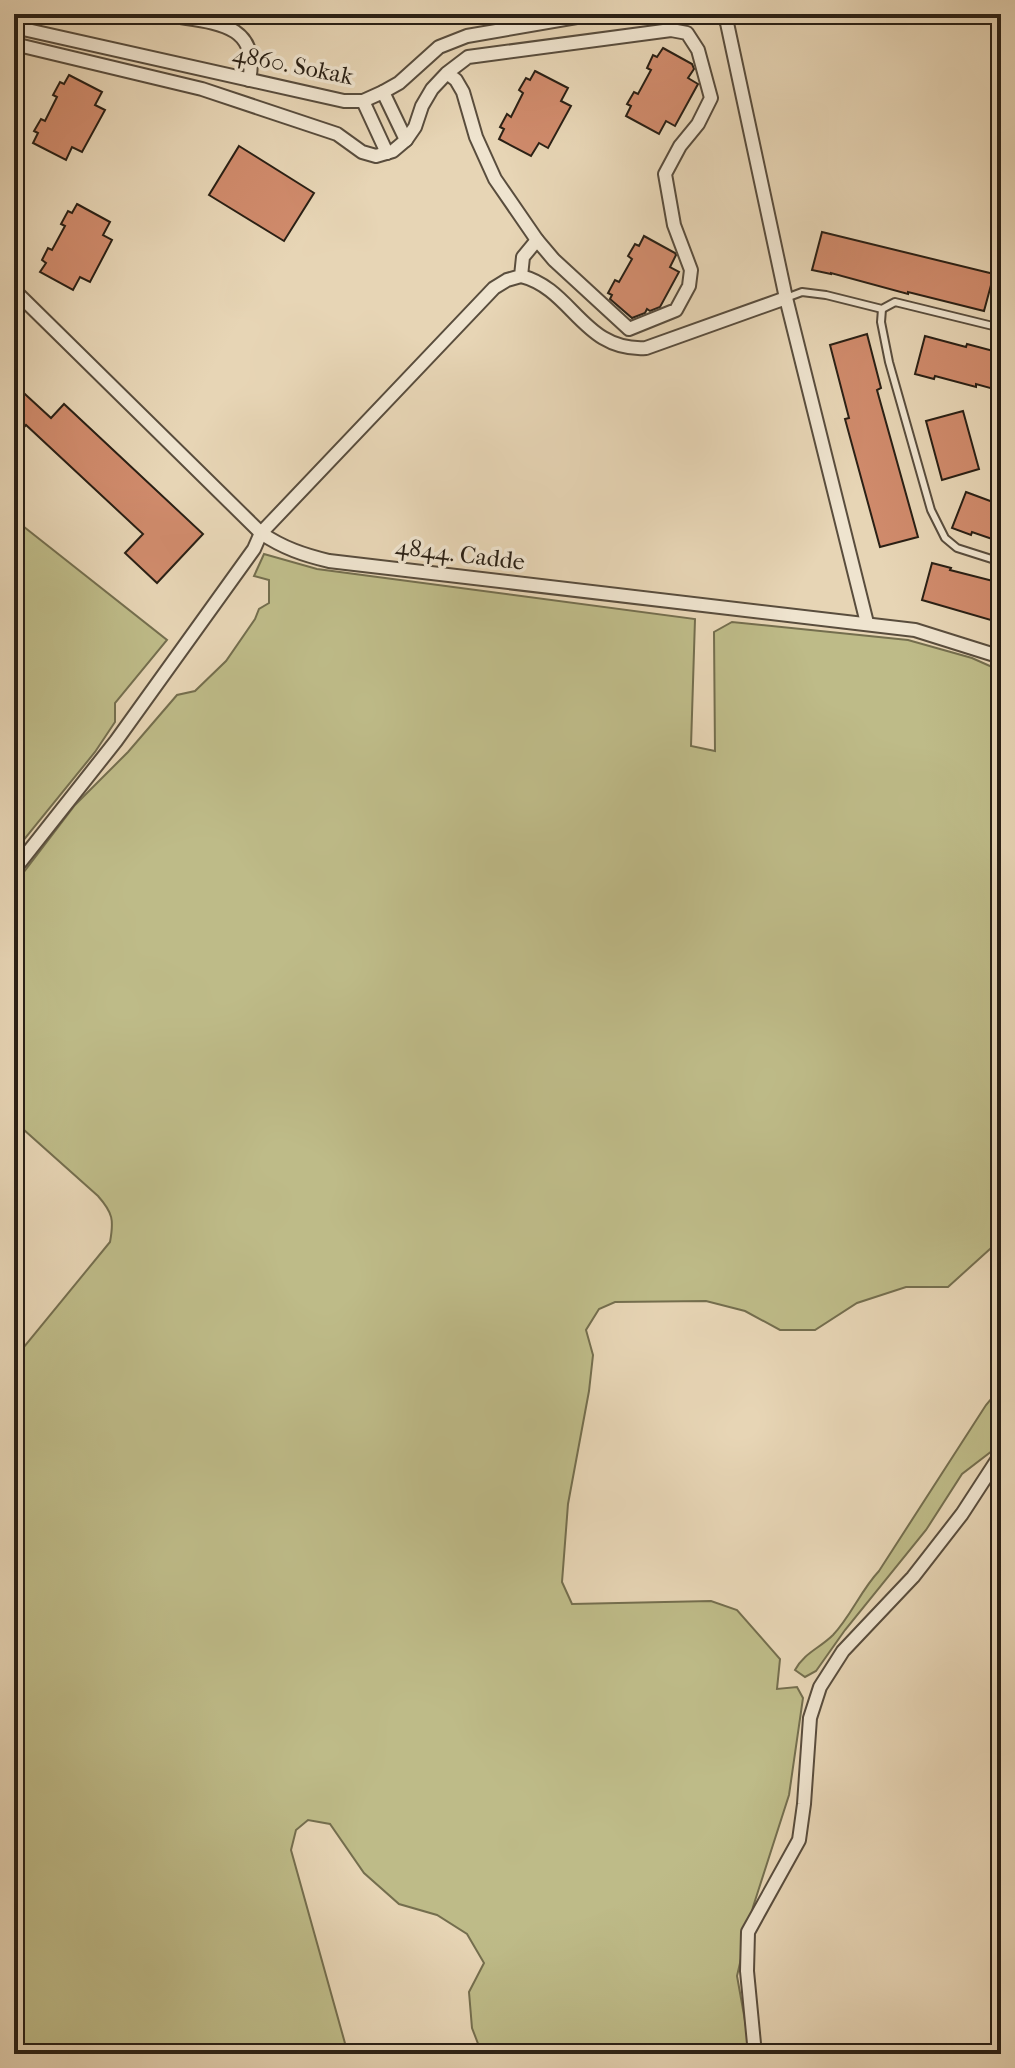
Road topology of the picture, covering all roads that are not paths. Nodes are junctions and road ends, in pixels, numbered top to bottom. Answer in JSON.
{"nodes":[{"id":1,"x":162,"y":14,"type":"edge"},
{"id":2,"x":594,"y":14,"type":"edge"},
{"id":3,"x":722,"y":14,"type":"edge"},
{"id":4,"x":14,"y":27,"type":"edge"},
{"id":5,"x":14,"y":44,"type":"edge"},
{"id":6,"x":447,"y":73,"type":"junction"},
{"id":7,"x":249,"y":80,"type":"junction"},
{"id":8,"x":383,"y":92,"type":"junction"},
{"id":9,"x":363,"y":101,"type":"junction"},
{"id":10,"x":406,"y":140,"type":"junction"},
{"id":11,"x":387,"y":153,"type":"junction"},
{"id":12,"x":537,"y":240,"type":"junction"},
{"id":13,"x":521,"y":276,"type":"junction"},
{"id":14,"x":14,"y":290,"type":"edge"},
{"id":15,"x":786,"y":298,"type":"junction"},
{"id":16,"x":882,"y":309,"type":"junction"},
{"id":17,"x":1001,"y":328,"type":"edge"},
{"id":18,"x":261,"y":533,"type":"junction"},
{"id":19,"x":1001,"y":562,"type":"edge"},
{"id":20,"x":867,"y":623,"type":"junction"},
{"id":21,"x":1001,"y":657,"type":"edge"},
{"id":22,"x":14,"y":870,"type":"edge"},
{"id":23,"x":1001,"y":1454,"type":"edge"},
{"id":24,"x":755,"y":2054,"type":"edge"}],
"edges":[{"from":1,"to":7,"type":"street"},
{"from":2,"to":8,"type":"street","name":"4860. Sokak"},
{"from":3,"to":15,"type":"street"},
{"from":4,"to":7,"type":"street","name":"4860. Sokak"},
{"from":5,"to":11,"type":"street"},
{"from":6,"to":10,"type":"street"},
{"from":6,"to":12,"type":"street"},
{"from":6,"to":12,"type":"street"},
{"from":7,"to":9,"type":"street","name":"4860. Sokak"},
{"from":8,"to":9,"type":"street","name":"4860. Sokak"},
{"from":8,"to":10,"type":"street"},
{"from":9,"to":11,"type":"street"},
{"from":10,"to":11,"type":"street"},
{"from":12,"to":13,"type":"street"},
{"from":13,"to":15,"type":"street"},
{"from":13,"to":18,"type":"street"},
{"from":14,"to":18,"type":"street","name":"4844. Cadde"},
{"from":15,"to":16,"type":"lane"},
{"from":15,"to":20,"type":"street"},
{"from":16,"to":17,"type":"lane"},
{"from":16,"to":19,"type":"lane"},
{"from":18,"to":20,"type":"street","name":"4844. Cadde"},
{"from":18,"to":22,"type":"street"},
{"from":20,"to":21,"type":"street","name":"4844. Cadde"},
{"from":23,"to":24,"type":"street"}]}
